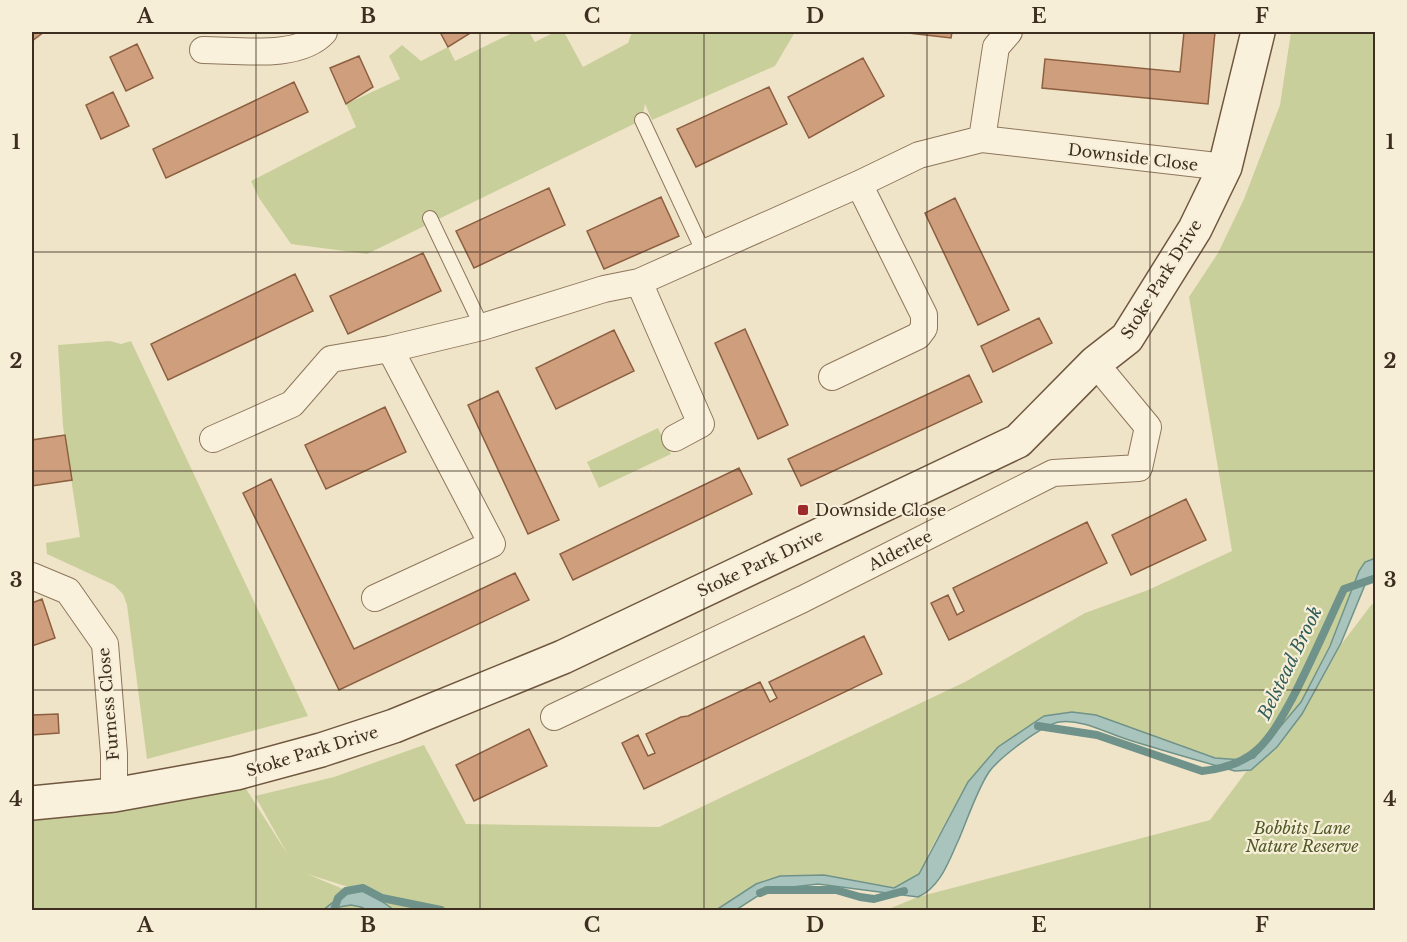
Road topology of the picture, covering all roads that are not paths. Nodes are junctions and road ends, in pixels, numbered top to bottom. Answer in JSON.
{"nodes":[{"id":1,"x":324,"y":32,"type":"edge"},
{"id":2,"x":1009,"y":32,"type":"edge"},
{"id":3,"x":1258,"y":32,"type":"edge"},
{"id":4,"x":202,"y":50,"type":"dead end"},
{"id":5,"x":642,"y":120,"type":"dead end"},
{"id":6,"x":981,"y":139,"type":"junction"},
{"id":7,"x":1225,"y":167,"type":"junction"},
{"id":8,"x":859,"y":184,"type":"junction"},
{"id":9,"x":430,"y":218,"type":"dead end"},
{"id":10,"x":705,"y":253,"type":"junction"},
{"id":11,"x":639,"y":282,"type":"junction"},
{"id":12,"x":482,"y":327,"type":"junction"},
{"id":13,"x":390,"y":350,"type":"junction"},
{"id":14,"x":1095,"y":363,"type":"junction"},
{"id":15,"x":831,"y":377,"type":"dead end"},
{"id":16,"x":675,"y":438,"type":"dead end"},
{"id":17,"x":213,"y":439,"type":"dead end"},
{"id":18,"x":32,"y":576,"type":"edge"},
{"id":19,"x":375,"y":598,"type":"dead end"},
{"id":20,"x":554,"y":717,"type":"dead end"},
{"id":21,"x":114,"y":795,"type":"junction"},
{"id":22,"x":32,"y":803,"type":"edge"}],
"edges":[{"from":1,"to":4,"type":"street"},
{"from":2,"to":6,"type":"street"},
{"from":3,"to":7,"type":"street","name":"Stoke Park Drive"},
{"from":5,"to":10,"type":"lane"},
{"from":6,"to":7,"type":"street","name":"Downside Close"},
{"from":6,"to":8,"type":"street","name":"Downside Close"},
{"from":7,"to":14,"type":"street","name":"Stoke Park Drive"},
{"from":8,"to":10,"type":"street","name":"Downside Close"},
{"from":8,"to":15,"type":"street"},
{"from":9,"to":12,"type":"lane"},
{"from":10,"to":11,"type":"street","name":"Downside Close"},
{"from":11,"to":12,"type":"street","name":"Downside Close"},
{"from":11,"to":16,"type":"street"},
{"from":12,"to":13,"type":"street","name":"Downside Close"},
{"from":13,"to":17,"type":"street","name":"Downside Close"},
{"from":13,"to":19,"type":"street"},
{"from":14,"to":20,"type":"street","name":"Alderlee"},
{"from":14,"to":21,"type":"street","name":"Stoke Park Drive"},
{"from":18,"to":21,"type":"street","name":"Furness Close"},
{"from":21,"to":22,"type":"street","name":"Stoke Park Drive"}]}
